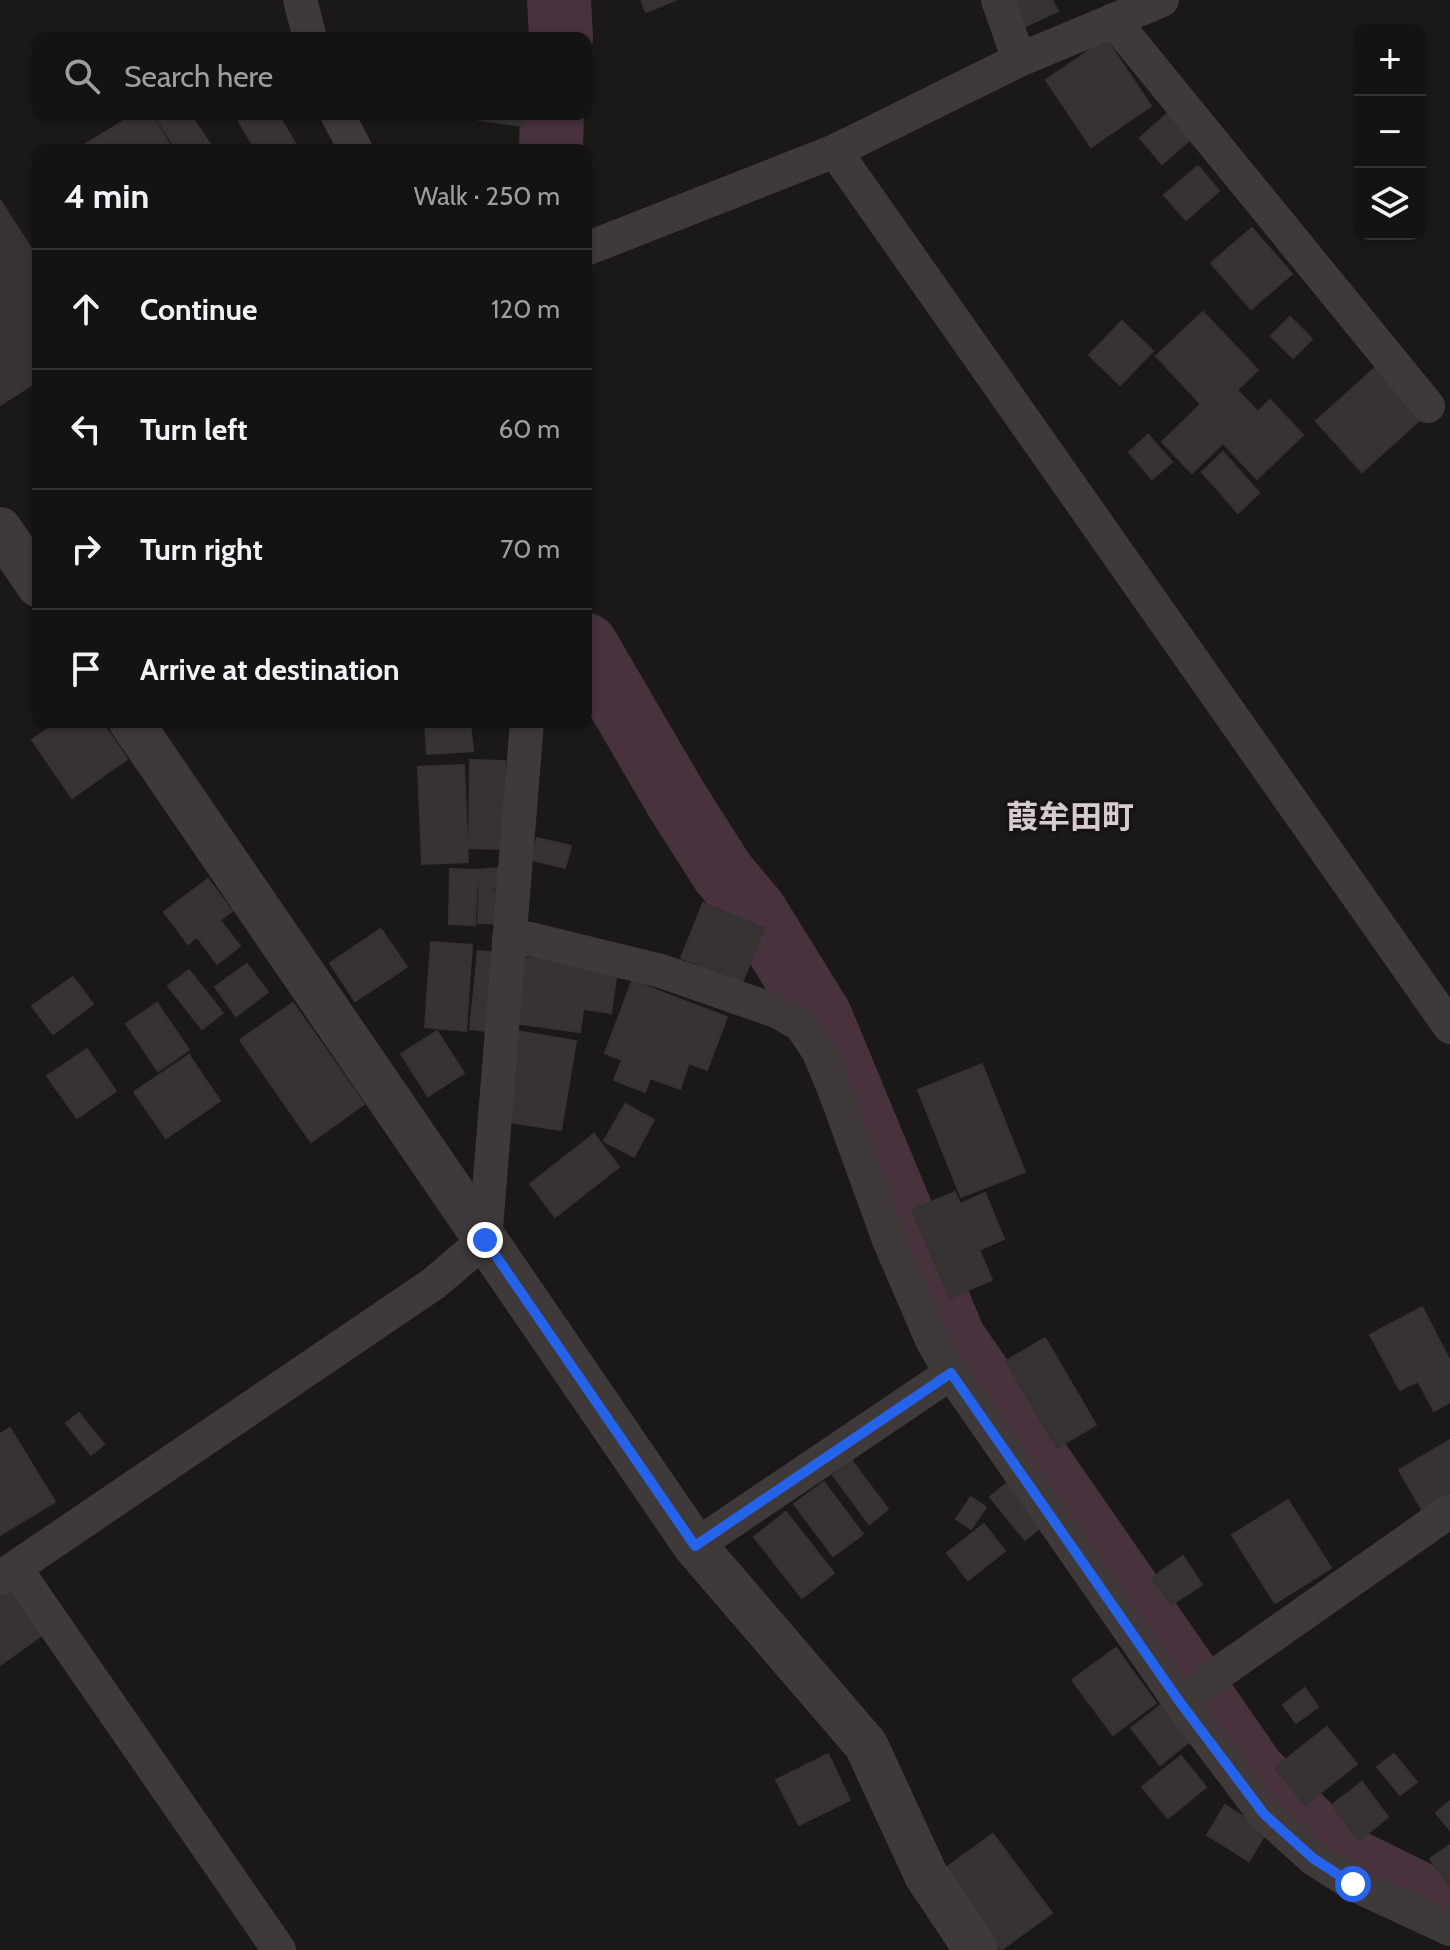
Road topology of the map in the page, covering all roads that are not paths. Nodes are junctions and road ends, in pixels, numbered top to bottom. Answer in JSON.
{"nodes":[{"id":1,"x":300,"y":0,"type":"edge"},
{"id":2,"x":998,"y":0,"type":"edge"},
{"id":3,"x":1162,"y":0,"type":"edge"},
{"id":4,"x":1113,"y":20,"type":"junction"},
{"id":5,"x":308,"y":32,"type":"edge"},
{"id":6,"x":1019,"y":60,"type":"junction"},
{"id":7,"x":340,"y":120,"type":"edge"},
{"id":8,"x":353,"y":144,"type":"edge"},
{"id":9,"x":835,"y":151,"type":"junction"},
{"id":10,"x":592,"y":247,"type":"edge"},
{"id":11,"x":1428,"y":406,"type":"dead end"},
{"id":12,"x":0,"y":529,"type":"edge"},
{"id":13,"x":32,"y":575,"type":"edge"},
{"id":14,"x":135,"y":728,"type":"edge"},
{"id":15,"x":526,"y":728,"type":"edge"},
{"id":16,"x":509,"y":938,"type":"junction"},
{"id":17,"x":1450,"y":1027,"type":"edge"},
{"id":18,"x":485,"y":1240,"type":"junction"},
{"id":19,"x":951,"y":1373,"type":"junction"},
{"id":20,"x":1450,"y":1511,"type":"edge"},
{"id":21,"x":695,"y":1546,"type":"junction"},
{"id":22,"x":8,"y":1573,"type":"edge"},
{"id":23,"x":1179,"y":1701,"type":"junction"},
{"id":24,"x":1450,"y":1929,"type":"edge"},
{"id":25,"x":279,"y":1950,"type":"edge"},
{"id":26,"x":976,"y":1950,"type":"edge"}],
"edges":[{"from":1,"to":5,"type":"street"},
{"from":2,"to":6,"type":"street"},
{"from":3,"to":4,"type":"street"},
{"from":4,"to":6,"type":"street"},
{"from":4,"to":11,"type":"street"},
{"from":6,"to":9,"type":"street"},
{"from":7,"to":8,"type":"street"},
{"from":9,"to":10,"type":"street"},
{"from":9,"to":17,"type":"street"},
{"from":12,"to":13,"type":"street"},
{"from":14,"to":18,"type":"street"},
{"from":15,"to":16,"type":"street"},
{"from":16,"to":18,"type":"street"},
{"from":16,"to":19,"type":"street"},
{"from":18,"to":21,"type":"street"},
{"from":18,"to":22,"type":"street"},
{"from":19,"to":21,"type":"street"},
{"from":19,"to":23,"type":"street"},
{"from":20,"to":23,"type":"street"},
{"from":21,"to":26,"type":"street"},
{"from":22,"to":25,"type":"street"},
{"from":23,"to":24,"type":"street"}]}
